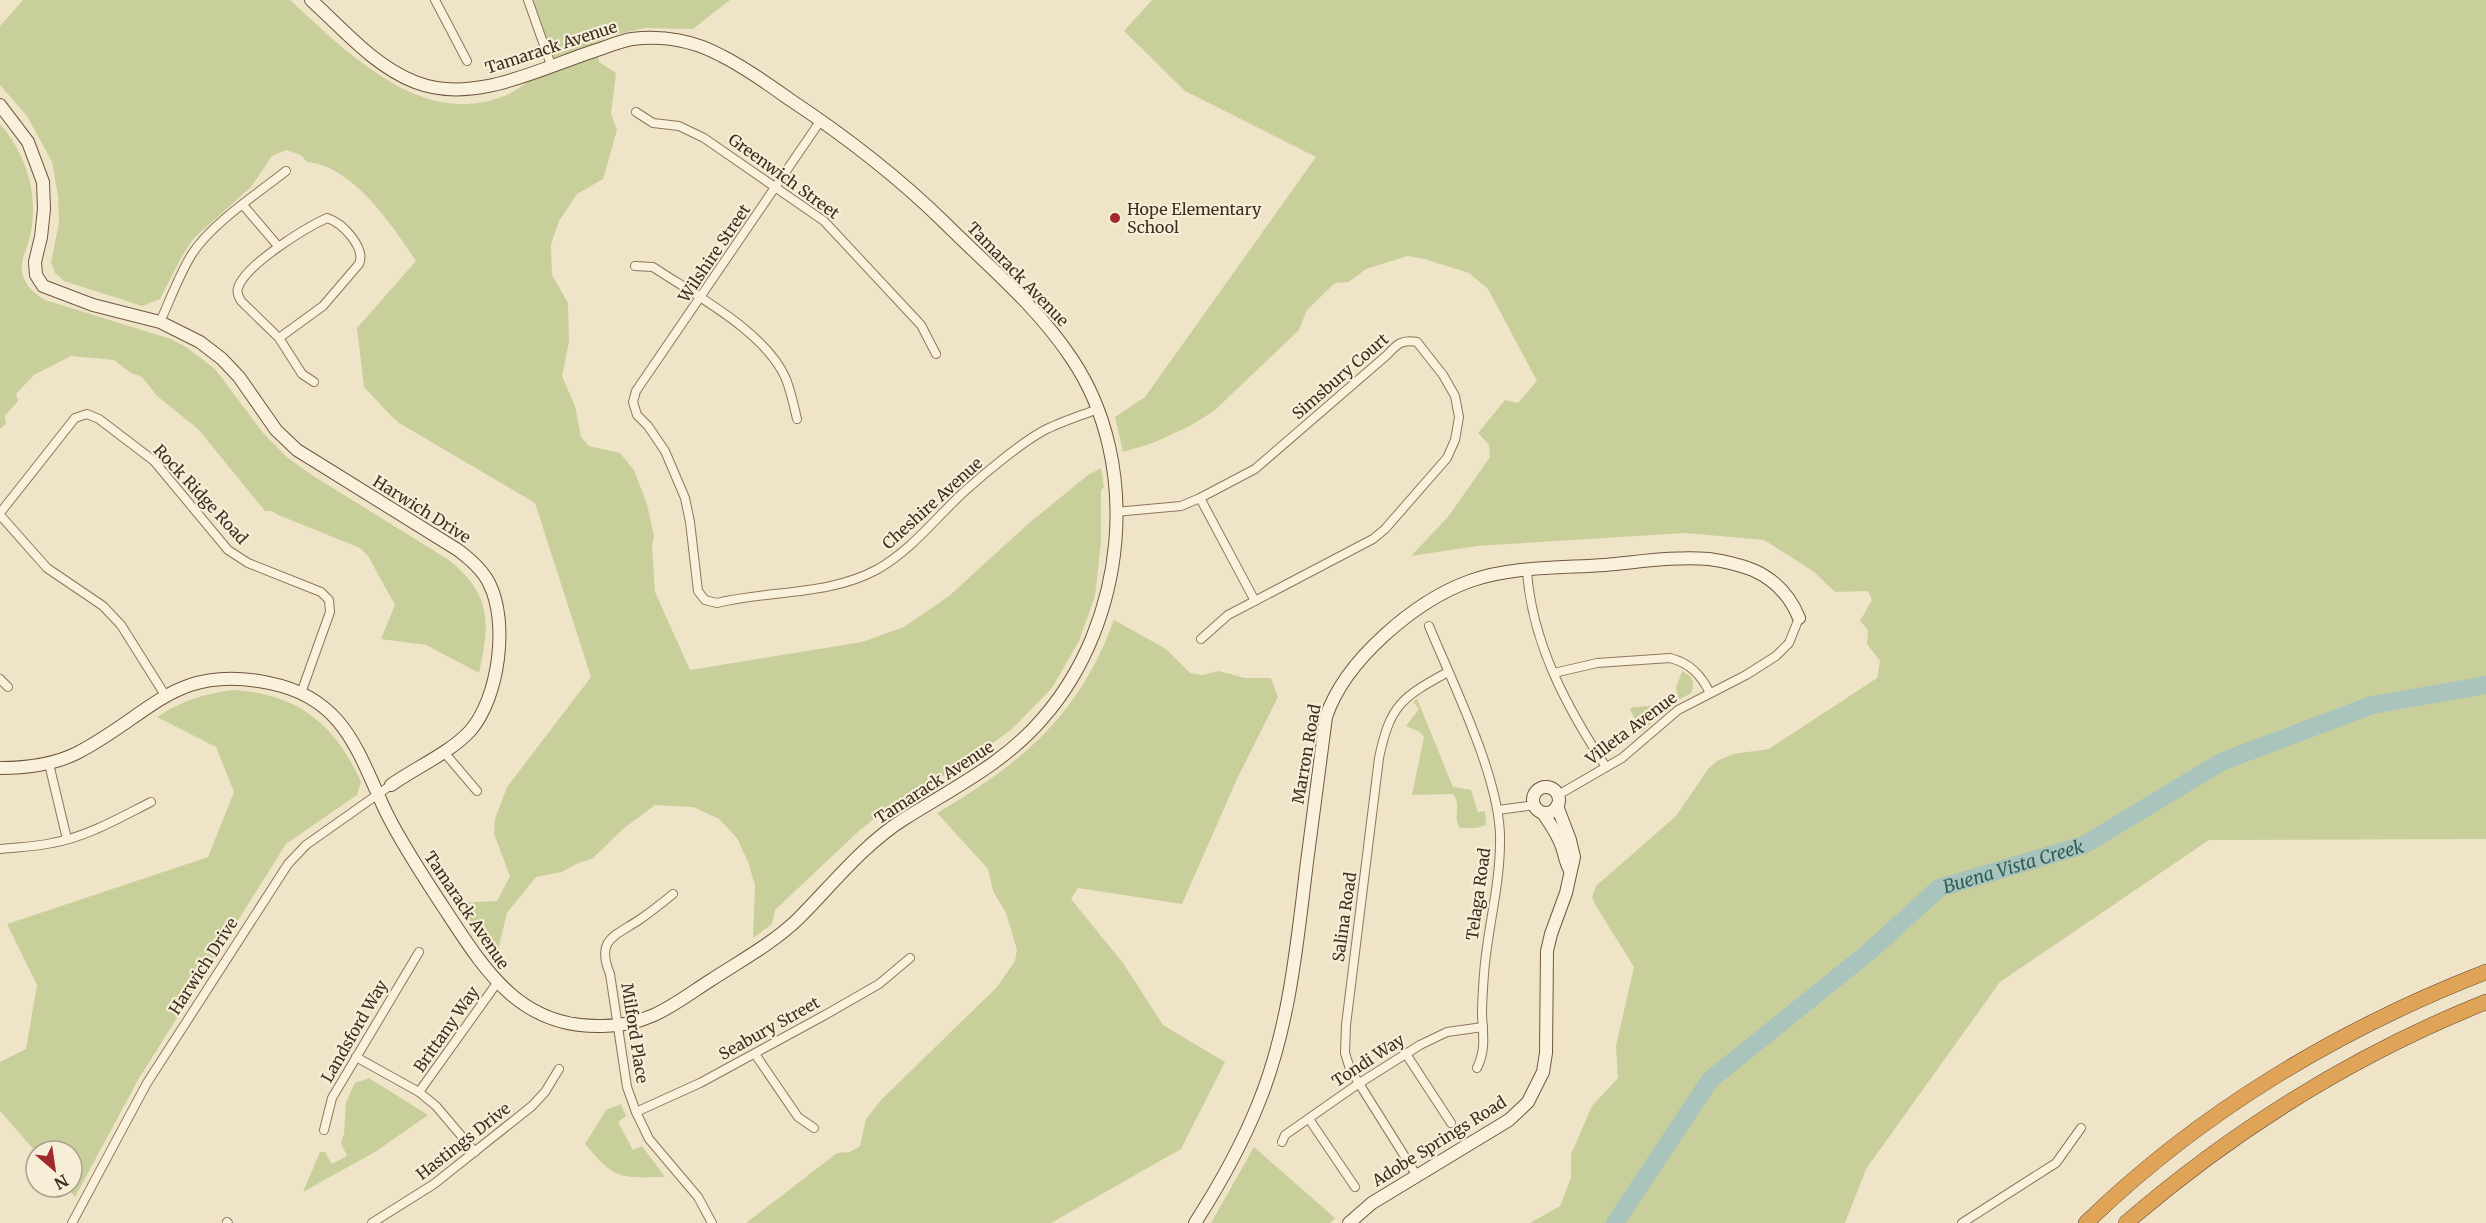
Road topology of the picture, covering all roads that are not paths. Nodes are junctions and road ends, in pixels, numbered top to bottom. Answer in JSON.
{"nodes":[{"id":1,"x":311,"y":0,"type":"edge"},
{"id":2,"x":435,"y":0,"type":"edge"},
{"id":3,"x":528,"y":0,"type":"edge"},
{"id":4,"x":467,"y":61,"type":"dead end"},
{"id":5,"x":551,"y":65,"type":"junction"},
{"id":6,"x":0,"y":105,"type":"edge"},
{"id":7,"x":636,"y":112,"type":"dead end"},
{"id":8,"x":821,"y":120,"type":"junction"},
{"id":9,"x":286,"y":171,"type":"dead end"},
{"id":10,"x":776,"y":188,"type":"junction"},
{"id":11,"x":243,"y":205,"type":"junction"},
{"id":12,"x":278,"y":246,"type":"junction"},
{"id":13,"x":635,"y":266,"type":"dead end"},
{"id":14,"x":701,"y":299,"type":"junction"},
{"id":15,"x":160,"y":322,"type":"junction"},
{"id":16,"x":279,"y":338,"type":"junction"},
{"id":17,"x":936,"y":354,"type":"dead end"},
{"id":18,"x":314,"y":382,"type":"dead end"},
{"id":19,"x":1098,"y":409,"type":"junction"},
{"id":20,"x":797,"y":419,"type":"dead end"},
{"id":21,"x":1200,"y":498,"type":"junction"},
{"id":22,"x":1115,"y":512,"type":"junction"},
{"id":23,"x":0,"y":514,"type":"edge"},
{"id":24,"x":1527,"y":571,"type":"junction"},
{"id":25,"x":705,"y":600,"type":"joint"},
{"id":26,"x":1255,"y":601,"type":"junction"},
{"id":27,"x":1799,"y":618,"type":"joint"},
{"id":28,"x":1429,"y":626,"type":"dead end"},
{"id":29,"x":1201,"y":639,"type":"dead end"},
{"id":30,"x":1448,"y":672,"type":"junction"},
{"id":31,"x":1554,"y":673,"type":"junction"},
{"id":32,"x":0,"y":679,"type":"edge"},
{"id":33,"x":8,"y":687,"type":"dead end"},
{"id":34,"x":301,"y":693,"type":"junction"},
{"id":35,"x":1710,"y":693,"type":"junction"},
{"id":36,"x":165,"y":695,"type":"junction"},
{"id":37,"x":443,"y":751,"type":"junction"},
{"id":38,"x":48,"y":764,"type":"junction"},
{"id":39,"x":1606,"y":767,"type":"junction"},
{"id":40,"x":0,"y":768,"type":"edge"},
{"id":41,"x":391,"y":785,"type":"joint"},
{"id":42,"x":477,"y":790,"type":"dead end"},
{"id":43,"x":378,"y":793,"type":"junction"},
{"id":44,"x":1558,"y":801,"type":"junction"},
{"id":45,"x":151,"y":802,"type":"dead end"},
{"id":46,"x":1539,"y":809,"type":"junction"},
{"id":47,"x":1498,"y":810,"type":"junction"},
{"id":48,"x":68,"y":839,"type":"junction"},
{"id":49,"x":0,"y":849,"type":"edge"},
{"id":50,"x":1570,"y":870,"type":"junction"},
{"id":51,"x":673,"y":894,"type":"dead end"},
{"id":52,"x":418,"y":951,"type":"dead end"},
{"id":53,"x":910,"y":958,"type":"dead end"},
{"id":54,"x":2486,"y":972,"type":"edge"},
{"id":55,"x":497,"y":983,"type":"junction"},
{"id":56,"x":2486,"y":1002,"type":"edge"},
{"id":57,"x":618,"y":1025,"type":"junction"},
{"id":58,"x":1483,"y":1027,"type":"junction"},
{"id":59,"x":755,"y":1054,"type":"junction"},
{"id":60,"x":1406,"y":1054,"type":"junction"},
{"id":61,"x":356,"y":1057,"type":"junction"},
{"id":62,"x":1477,"y":1068,"type":"dead end"},
{"id":63,"x":559,"y":1069,"type":"dead end"},
{"id":64,"x":1358,"y":1084,"type":"junction"},
{"id":65,"x":419,"y":1092,"type":"junction"},
{"id":66,"x":636,"y":1112,"type":"junction"},
{"id":67,"x":1309,"y":1119,"type":"junction"},
{"id":68,"x":1451,"y":1123,"type":"dead end"},
{"id":69,"x":814,"y":1128,"type":"dead end"},
{"id":70,"x":2081,"y":1128,"type":"dead end"},
{"id":71,"x":324,"y":1130,"type":"dead end"},
{"id":72,"x":1282,"y":1142,"type":"dead end"},
{"id":73,"x":476,"y":1152,"type":"junction"},
{"id":74,"x":1417,"y":1176,"type":"junction"},
{"id":75,"x":1355,"y":1187,"type":"dead end"},
{"id":76,"x":72,"y":1223,"type":"edge"},
{"id":77,"x":372,"y":1223,"type":"edge"},
{"id":78,"x":712,"y":1223,"type":"edge"},
{"id":79,"x":1195,"y":1223,"type":"edge"},
{"id":80,"x":1349,"y":1223,"type":"edge"},
{"id":81,"x":1962,"y":1223,"type":"edge"},
{"id":82,"x":2086,"y":1223,"type":"edge"},
{"id":83,"x":2126,"y":1223,"type":"edge"}],
"edges":[{"from":1,"to":5,"type":"street","name":"Tamarack Avenue"},
{"from":2,"to":4,"type":"street"},
{"from":3,"to":5,"type":"street"},
{"from":5,"to":8,"type":"street","name":"Tamarack Avenue"},
{"from":6,"to":15,"type":"street","name":"Harwich Drive"},
{"from":7,"to":10,"type":"street","name":"Greenwich Street"},
{"from":8,"to":10,"type":"street","name":"Wilshire Street"},
{"from":8,"to":19,"type":"street","name":"Tamarack Avenue"},
{"from":9,"to":11,"type":"street"},
{"from":10,"to":14,"type":"street","name":"Wilshire Street"},
{"from":10,"to":17,"type":"street","name":"Greenwich Street"},
{"from":11,"to":12,"type":"street"},
{"from":11,"to":15,"type":"street"},
{"from":12,"to":16,"type":"street"},
{"from":12,"to":16,"type":"street"},
{"from":13,"to":14,"type":"street"},
{"from":14,"to":20,"type":"street"},
{"from":14,"to":25,"type":"street","name":"Wilshire Street"},
{"from":15,"to":37,"type":"street","name":"Harwich Drive"},
{"from":16,"to":18,"type":"street"},
{"from":19,"to":22,"type":"street","name":"Tamarack Avenue"},
{"from":19,"to":25,"type":"street","name":"Cheshire Avenue"},
{"from":21,"to":22,"type":"street","name":"Simsbury Court"},
{"from":21,"to":26,"type":"street"},
{"from":21,"to":26,"type":"street","name":"Simsbury Court"},
{"from":22,"to":57,"type":"street","name":"Tamarack Avenue"},
{"from":23,"to":34,"type":"street","name":"Rock Ridge Road"},
{"from":23,"to":36,"type":"street"},
{"from":24,"to":27,"type":"street","name":"Marron Road"},
{"from":24,"to":31,"type":"street"},
{"from":24,"to":79,"type":"street","name":"Marron Road"},
{"from":26,"to":29,"type":"street","name":"Simsbury Court"},
{"from":27,"to":35,"type":"street","name":"Villeta Avenue"},
{"from":28,"to":30,"type":"street","name":"Telaga Road"},
{"from":30,"to":47,"type":"street","name":"Telaga Road"},
{"from":30,"to":64,"type":"street","name":"Salina Road"},
{"from":31,"to":35,"type":"street"},
{"from":31,"to":39,"type":"street"},
{"from":32,"to":33,"type":"street"},
{"from":34,"to":36,"type":"street","name":"Tamarack Avenue"},
{"from":34,"to":43,"type":"street","name":"Tamarack Avenue"},
{"from":35,"to":39,"type":"street","name":"Villeta Avenue"},
{"from":36,"to":38,"type":"street","name":"Tamarack Avenue"},
{"from":37,"to":41,"type":"street","name":"Harwich Drive"},
{"from":37,"to":42,"type":"street"},
{"from":38,"to":40,"type":"street","name":"Tamarack Avenue"},
{"from":38,"to":48,"type":"street"},
{"from":39,"to":44,"type":"street","name":"Villeta Avenue"},
{"from":41,"to":43,"type":"street","name":"Harwich Drive"},
{"from":43,"to":55,"type":"street","name":"Tamarack Avenue"},
{"from":43,"to":76,"type":"street","name":"Harwich Drive"},
{"from":44,"to":46,"type":"street"},
{"from":44,"to":46,"type":"street"},
{"from":44,"to":50,"type":"street","name":"Adobe Springs Road"},
{"from":45,"to":48,"type":"street"},
{"from":46,"to":47,"type":"street"},
{"from":46,"to":50,"type":"street"},
{"from":47,"to":58,"type":"street","name":"Telaga Road"},
{"from":48,"to":49,"type":"street"},
{"from":50,"to":74,"type":"street","name":"Adobe Springs Road"},
{"from":51,"to":57,"type":"street","name":"Milford Place"},
{"from":52,"to":61,"type":"street","name":"Landsford Way"},
{"from":53,"to":59,"type":"street","name":"Seabury Street"},
{"from":54,"to":82,"type":"highway"},
{"from":55,"to":57,"type":"street","name":"Tamarack Avenue"},
{"from":55,"to":65,"type":"street","name":"Brittany Way"},
{"from":56,"to":83,"type":"highway"},
{"from":57,"to":66,"type":"street","name":"Milford Place"},
{"from":58,"to":60,"type":"street","name":"Tondi Way"},
{"from":58,"to":62,"type":"street","name":"Telaga Road"},
{"from":59,"to":66,"type":"street","name":"Seabury Street"},
{"from":59,"to":69,"type":"street"},
{"from":60,"to":64,"type":"street","name":"Tondi Way"},
{"from":60,"to":68,"type":"street"},
{"from":61,"to":65,"type":"street"},
{"from":61,"to":71,"type":"street","name":"Landsford Way"},
{"from":63,"to":73,"type":"street","name":"Hastings Drive"},
{"from":64,"to":67,"type":"street","name":"Tondi Way"},
{"from":64,"to":74,"type":"street","name":"Salina Road"},
{"from":65,"to":73,"type":"street"},
{"from":66,"to":78,"type":"street","name":"Milford Place"},
{"from":67,"to":72,"type":"street","name":"Tondi Way"},
{"from":67,"to":75,"type":"street"},
{"from":70,"to":81,"type":"street"},
{"from":73,"to":77,"type":"street","name":"Hastings Drive"},
{"from":74,"to":80,"type":"street","name":"Adobe Springs Road"}]}
